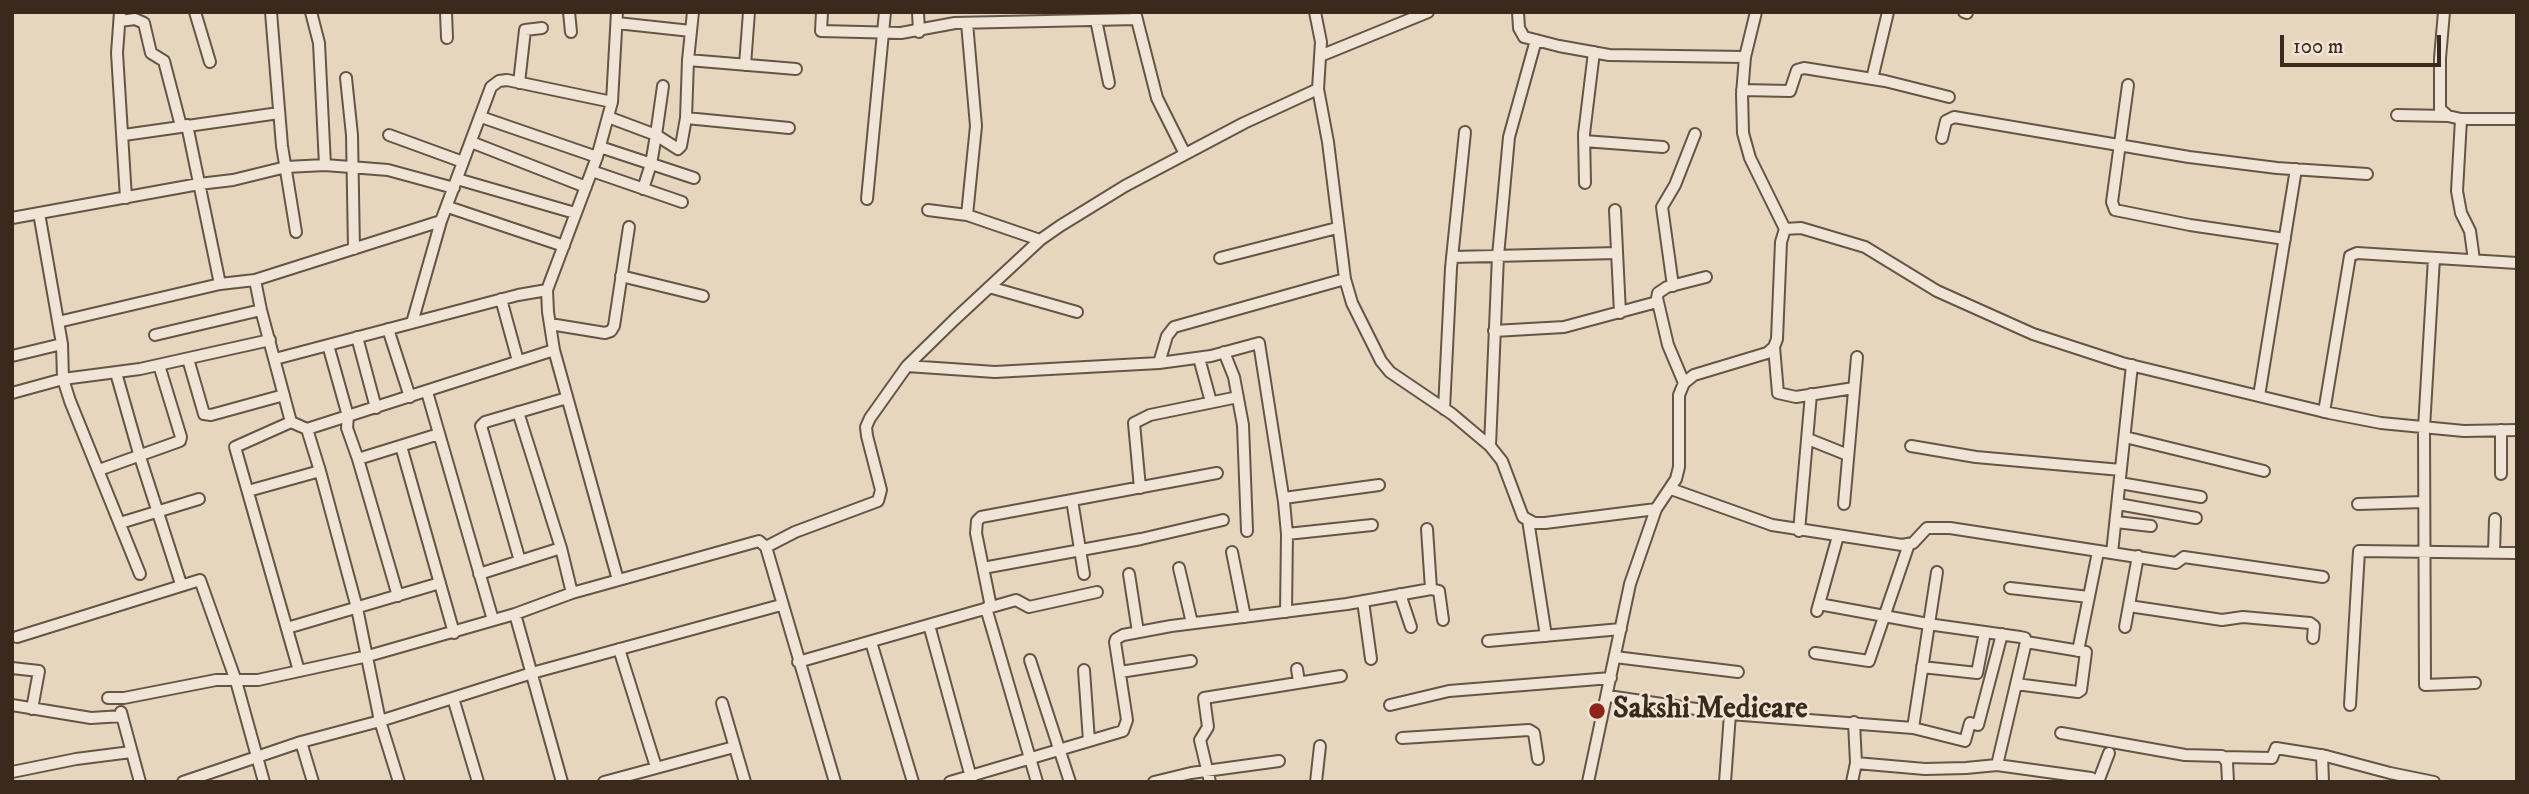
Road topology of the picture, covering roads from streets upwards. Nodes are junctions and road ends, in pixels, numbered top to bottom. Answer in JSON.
{"nodes":[{"id":1,"x":195,"y":12,"type":"edge"},
{"id":2,"x":271,"y":12,"type":"edge"},
{"id":3,"x":311,"y":12,"type":"edge"},
{"id":4,"x":446,"y":12,"type":"edge"},
{"id":5,"x":569,"y":12,"type":"edge"},
{"id":6,"x":693,"y":12,"type":"edge"},
{"id":7,"x":749,"y":12,"type":"edge"},
{"id":8,"x":822,"y":12,"type":"edge"},
{"id":9,"x":885,"y":12,"type":"edge"},
{"id":10,"x":918,"y":12,"type":"edge"},
{"id":11,"x":1315,"y":12,"type":"edge"},
{"id":12,"x":1428,"y":12,"type":"edge"},
{"id":13,"x":1518,"y":12,"type":"edge"},
{"id":14,"x":1756,"y":12,"type":"edge"},
{"id":15,"x":1888,"y":12,"type":"edge"},
{"id":16,"x":2444,"y":12,"type":"edge"},
{"id":17,"x":1136,"y":15,"type":"edge"},
{"id":18,"x":120,"y":17,"type":"edge"},
{"id":19,"x":999,"y":17,"type":"edge"},
{"id":20,"x":617,"y":18,"type":"edge"},
{"id":21,"x":1096,"y":20,"type":"junction"},
{"id":22,"x":967,"y":23,"type":"junction"},
{"id":23,"x":542,"y":28,"type":"dead end"},
{"id":24,"x":691,"y":31,"type":"junction"},
{"id":25,"x":571,"y":32,"type":"dead end"},
{"id":26,"x":919,"y":32,"type":"junction"},
{"id":27,"x":884,"y":33,"type":"junction"},
{"id":28,"x":447,"y":38,"type":"dead end"},
{"id":29,"x":1536,"y":40,"type":"junction"},
{"id":30,"x":1594,"y":52,"type":"junction"},
{"id":31,"x":1320,"y":56,"type":"junction"},
{"id":32,"x":1745,"y":57,"type":"junction"},
{"id":33,"x":688,"y":60,"type":"junction"},
{"id":34,"x":210,"y":62,"type":"dead end"},
{"id":35,"x":745,"y":65,"type":"junction"},
{"id":36,"x":796,"y":69,"type":"dead end"},
{"id":37,"x":346,"y":79,"type":"dead end"},
{"id":38,"x":1872,"y":79,"type":"junction"},
{"id":39,"x":519,"y":83,"type":"junction"},
{"id":40,"x":1109,"y":83,"type":"dead end"},
{"id":41,"x":2128,"y":85,"type":"dead end"},
{"id":42,"x":663,"y":86,"type":"dead end"},
{"id":43,"x":1318,"y":89,"type":"junction"},
{"id":44,"x":1742,"y":90,"type":"junction"},
{"id":45,"x":1949,"y":97,"type":"dead end"},
{"id":46,"x":612,"y":102,"type":"junction"},
{"id":47,"x":279,"y":113,"type":"junction"},
{"id":48,"x":2397,"y":115,"type":"dead end"},
{"id":49,"x":2448,"y":116,"type":"junction"},
{"id":50,"x":481,"y":117,"type":"junction"},
{"id":51,"x":608,"y":117,"type":"junction"},
{"id":52,"x":686,"y":118,"type":"junction"},
{"id":53,"x":2461,"y":119,"type":"junction"},
{"id":54,"x":2517,"y":119,"type":"edge"},
{"id":55,"x":184,"y":126,"type":"junction"},
{"id":56,"x":789,"y":128,"type":"dead end"},
{"id":57,"x":1465,"y":132,"type":"dead end"},
{"id":58,"x":1695,"y":134,"type":"dead end"},
{"id":59,"x":124,"y":135,"type":"junction"},
{"id":60,"x":389,"y":135,"type":"dead end"},
{"id":61,"x":656,"y":135,"type":"junction"},
{"id":62,"x":1942,"y":138,"type":"dead end"},
{"id":63,"x":1584,"y":141,"type":"junction"},
{"id":64,"x":471,"y":142,"type":"junction"},
{"id":65,"x":2118,"y":144,"type":"junction"},
{"id":66,"x":1663,"y":147,"type":"dead end"},
{"id":67,"x":598,"y":152,"type":"junction"},
{"id":68,"x":1185,"y":154,"type":"junction"},
{"id":69,"x":463,"y":162,"type":"junction"},
{"id":70,"x":325,"y":164,"type":"junction"},
{"id":71,"x":651,"y":164,"type":"junction"},
{"id":72,"x":286,"y":167,"type":"junction"},
{"id":73,"x":352,"y":168,"type":"junction"},
{"id":74,"x":2296,"y":169,"type":"junction"},
{"id":75,"x":592,"y":171,"type":"junction"},
{"id":76,"x":2367,"y":174,"type":"dead end"},
{"id":77,"x":694,"y":178,"type":"dead end"},
{"id":78,"x":1584,"y":183,"type":"dead end"},
{"id":79,"x":199,"y":184,"type":"junction"},
{"id":80,"x":456,"y":184,"type":"junction"},
{"id":81,"x":586,"y":187,"type":"junction"},
{"id":82,"x":643,"y":189,"type":"junction"},
{"id":83,"x":127,"y":198,"type":"junction"},
{"id":84,"x":867,"y":199,"type":"dead end"},
{"id":85,"x":682,"y":202,"type":"dead end"},
{"id":86,"x":447,"y":207,"type":"junction"},
{"id":87,"x":928,"y":210,"type":"dead end"},
{"id":88,"x":1615,"y":210,"type":"dead end"},
{"id":89,"x":39,"y":213,"type":"junction"},
{"id":90,"x":575,"y":213,"type":"junction"},
{"id":91,"x":967,"y":215,"type":"junction"},
{"id":92,"x":12,"y":218,"type":"edge"},
{"id":93,"x":441,"y":221,"type":"junction"},
{"id":94,"x":629,"y":227,"type":"dead end"},
{"id":95,"x":1337,"y":228,"type":"junction"},
{"id":96,"x":1785,"y":229,"type":"junction"},
{"id":97,"x":296,"y":232,"type":"dead end"},
{"id":98,"x":2285,"y":239,"type":"junction"},
{"id":99,"x":1040,"y":240,"type":"junction"},
{"id":100,"x":565,"y":246,"type":"junction"},
{"id":101,"x":354,"y":249,"type":"junction"},
{"id":102,"x":1617,"y":253,"type":"junction"},
{"id":103,"x":1498,"y":256,"type":"junction"},
{"id":104,"x":1452,"y":257,"type":"junction"},
{"id":105,"x":1220,"y":258,"type":"dead end"},
{"id":106,"x":2434,"y":258,"type":"junction"},
{"id":107,"x":2474,"y":260,"type":"junction"},
{"id":108,"x":2517,"y":263,"type":"edge"},
{"id":109,"x":621,"y":276,"type":"junction"},
{"id":110,"x":1706,"y":276,"type":"dead end"},
{"id":111,"x":1345,"y":279,"type":"junction"},
{"id":112,"x":255,"y":280,"type":"junction"},
{"id":113,"x":220,"y":284,"type":"junction"},
{"id":114,"x":1673,"y":286,"type":"junction"},
{"id":115,"x":989,"y":287,"type":"junction"},
{"id":116,"x":547,"y":290,"type":"junction"},
{"id":117,"x":703,"y":296,"type":"dead end"},
{"id":118,"x":501,"y":299,"type":"junction"},
{"id":119,"x":1657,"y":302,"type":"junction"},
{"id":120,"x":261,"y":310,"type":"junction"},
{"id":121,"x":1077,"y":312,"type":"dead end"},
{"id":122,"x":1620,"y":313,"type":"junction"},
{"id":123,"x":58,"y":322,"type":"junction"},
{"id":124,"x":412,"y":323,"type":"junction"},
{"id":125,"x":550,"y":324,"type":"junction"},
{"id":126,"x":388,"y":329,"type":"junction"},
{"id":127,"x":1494,"y":331,"type":"junction"},
{"id":128,"x":155,"y":335,"type":"dead end"},
{"id":129,"x":357,"y":337,"type":"junction"},
{"id":130,"x":270,"y":340,"type":"junction"},
{"id":131,"x":62,"y":344,"type":"junction"},
{"id":132,"x":328,"y":345,"type":"junction"},
{"id":133,"x":1774,"y":347,"type":"junction"},
{"id":134,"x":554,"y":350,"type":"junction"},
{"id":135,"x":1224,"y":352,"type":"junction"},
{"id":136,"x":12,"y":356,"type":"edge"},
{"id":137,"x":1857,"y":357,"type":"dead end"},
{"id":138,"x":1199,"y":358,"type":"junction"},
{"id":139,"x":188,"y":359,"type":"junction"},
{"id":140,"x":275,"y":359,"type":"junction"},
{"id":141,"x":518,"y":361,"type":"junction"},
{"id":142,"x":1158,"y":363,"type":"junction"},
{"id":143,"x":159,"y":365,"type":"junction"},
{"id":144,"x":2132,"y":365,"type":"junction"},
{"id":145,"x":907,"y":366,"type":"junction"},
{"id":146,"x":116,"y":373,"type":"junction"},
{"id":147,"x":63,"y":379,"type":"junction"},
{"id":148,"x":1684,"y":383,"type":"junction"},
{"id":149,"x":1854,"y":388,"type":"junction"},
{"id":150,"x":427,"y":392,"type":"junction"},
{"id":151,"x":12,"y":393,"type":"edge"},
{"id":152,"x":1811,"y":394,"type":"junction"},
{"id":153,"x":284,"y":395,"type":"junction"},
{"id":154,"x":2259,"y":396,"type":"junction"},
{"id":155,"x":410,"y":397,"type":"junction"},
{"id":156,"x":1238,"y":397,"type":"junction"},
{"id":157,"x":567,"y":398,"type":"junction"},
{"id":158,"x":1211,"y":402,"type":"junction"},
{"id":159,"x":376,"y":408,"type":"junction"},
{"id":160,"x":1444,"y":409,"type":"junction"},
{"id":161,"x":518,"y":412,"type":"junction"},
{"id":162,"x":2324,"y":412,"type":"junction"},
{"id":163,"x":348,"y":416,"type":"junction"},
{"id":164,"x":291,"y":422,"type":"junction"},
{"id":165,"x":2424,"y":428,"type":"junction"},
{"id":166,"x":307,"y":429,"type":"junction"},
{"id":167,"x":2501,"y":430,"type":"junction"},
{"id":168,"x":2517,"y":430,"type":"edge"},
{"id":169,"x":439,"y":434,"type":"junction"},
{"id":170,"x":2125,"y":437,"type":"junction"},
{"id":171,"x":1808,"y":439,"type":"junction"},
{"id":172,"x":401,"y":446,"type":"junction"},
{"id":173,"x":1490,"y":446,"type":"junction"},
{"id":174,"x":1911,"y":446,"type":"dead end"},
{"id":175,"x":1848,"y":454,"type":"junction"},
{"id":176,"x":139,"y":457,"type":"junction"},
{"id":177,"x":358,"y":459,"type":"junction"},
{"id":178,"x":99,"y":470,"type":"junction"},
{"id":179,"x":2121,"y":470,"type":"junction"},
{"id":180,"x":320,"y":471,"type":"junction"},
{"id":181,"x":2264,"y":471,"type":"dead end"},
{"id":182,"x":1217,"y":473,"type":"dead end"},
{"id":183,"x":2501,"y":474,"type":"dead end"},
{"id":184,"x":2120,"y":483,"type":"junction"},
{"id":185,"x":1379,"y":485,"type":"dead end"},
{"id":186,"x":1140,"y":488,"type":"junction"},
{"id":187,"x":1671,"y":489,"type":"junction"},
{"id":188,"x":248,"y":491,"type":"junction"},
{"id":189,"x":2169,"y":492,"type":"junction"},
{"id":190,"x":2201,"y":497,"type":"dead end"},
{"id":191,"x":1283,"y":498,"type":"junction"},
{"id":192,"x":199,"y":499,"type":"dead end"},
{"id":193,"x":1072,"y":500,"type":"junction"},
{"id":194,"x":2424,"y":502,"type":"junction"},
{"id":195,"x":1844,"y":504,"type":"dead end"},
{"id":196,"x":2118,"y":504,"type":"junction"},
{"id":197,"x":2358,"y":504,"type":"dead end"},
{"id":198,"x":1656,"y":509,"type":"junction"},
{"id":199,"x":159,"y":511,"type":"junction"},
{"id":200,"x":2165,"y":512,"type":"junction"},
{"id":201,"x":2196,"y":517,"type":"dead end"},
{"id":202,"x":2496,"y":519,"type":"dead end"},
{"id":203,"x":1223,"y":520,"type":"dead end"},
{"id":204,"x":1528,"y":520,"type":"junction"},
{"id":205,"x":2116,"y":522,"type":"junction"},
{"id":206,"x":120,"y":523,"type":"junction"},
{"id":207,"x":1372,"y":525,"type":"dead end"},
{"id":208,"x":2151,"y":526,"type":"dead end"},
{"id":209,"x":1427,"y":529,"type":"dead end"},
{"id":210,"x":1247,"y":531,"type":"dead end"},
{"id":211,"x":1799,"y":531,"type":"junction"},
{"id":212,"x":1287,"y":534,"type":"junction"},
{"id":213,"x":1838,"y":536,"type":"junction"},
{"id":214,"x":1909,"y":544,"type":"junction"},
{"id":215,"x":766,"y":547,"type":"junction"},
{"id":216,"x":561,"y":548,"type":"junction"},
{"id":217,"x":1079,"y":549,"type":"junction"},
{"id":218,"x":2424,"y":551,"type":"junction"},
{"id":219,"x":1232,"y":552,"type":"dead end"},
{"id":220,"x":2098,"y":552,"type":"junction"},
{"id":221,"x":2494,"y":552,"type":"junction"},
{"id":222,"x":2112,"y":553,"type":"junction"},
{"id":223,"x":2517,"y":553,"type":"edge"},
{"id":224,"x":2138,"y":556,"type":"junction"},
{"id":225,"x":520,"y":561,"type":"junction"},
{"id":226,"x":983,"y":568,"type":"junction"},
{"id":227,"x":1180,"y":568,"type":"dead end"},
{"id":228,"x":1937,"y":572,"type":"dead end"},
{"id":229,"x":140,"y":574,"type":"dead end"},
{"id":230,"x":479,"y":574,"type":"junction"},
{"id":231,"x":1084,"y":574,"type":"dead end"},
{"id":232,"x":1129,"y":574,"type":"dead end"},
{"id":233,"x":2323,"y":577,"type":"dead end"},
{"id":234,"x":618,"y":579,"type":"junction"},
{"id":235,"x":440,"y":583,"type":"junction"},
{"id":236,"x":181,"y":584,"type":"junction"},
{"id":237,"x":2010,"y":588,"type":"dead end"},
{"id":238,"x":1431,"y":589,"type":"junction"},
{"id":239,"x":1097,"y":592,"type":"dead end"},
{"id":240,"x":572,"y":593,"type":"junction"},
{"id":241,"x":1401,"y":594,"type":"junction"},
{"id":242,"x":398,"y":596,"type":"junction"},
{"id":243,"x":2089,"y":597,"type":"junction"},
{"id":244,"x":1363,"y":601,"type":"junction"},
{"id":245,"x":781,"y":605,"type":"junction"},
{"id":246,"x":2129,"y":606,"type":"junction"},
{"id":247,"x":357,"y":608,"type":"junction"},
{"id":248,"x":988,"y":608,"type":"junction"},
{"id":249,"x":1286,"y":612,"type":"junction"},
{"id":250,"x":515,"y":614,"type":"junction"},
{"id":251,"x":1885,"y":616,"type":"junction"},
{"id":252,"x":1245,"y":617,"type":"junction"},
{"id":253,"x":1443,"y":620,"type":"dead end"},
{"id":254,"x":493,"y":621,"type":"junction"},
{"id":255,"x":1192,"y":624,"type":"junction"},
{"id":256,"x":1928,"y":624,"type":"junction"},
{"id":257,"x":929,"y":625,"type":"junction"},
{"id":258,"x":1411,"y":627,"type":"dead end"},
{"id":259,"x":2125,"y":627,"type":"dead end"},
{"id":260,"x":287,"y":628,"type":"junction"},
{"id":261,"x":1621,"y":629,"type":"junction"},
{"id":262,"x":454,"y":632,"type":"junction"},
{"id":263,"x":1138,"y":632,"type":"junction"},
{"id":264,"x":1985,"y":632,"type":"junction"},
{"id":265,"x":2002,"y":634,"type":"junction"},
{"id":266,"x":1546,"y":636,"type":"junction"},
{"id":267,"x":18,"y":637,"type":"dead end"},
{"id":268,"x":2313,"y":638,"type":"dead end"},
{"id":269,"x":1488,"y":641,"type":"dead end"},
{"id":270,"x":870,"y":642,"type":"junction"},
{"id":271,"x":2026,"y":642,"type":"junction"},
{"id":272,"x":619,"y":649,"type":"junction"},
{"id":273,"x":2078,"y":651,"type":"junction"},
{"id":274,"x":1815,"y":653,"type":"dead end"},
{"id":275,"x":368,"y":656,"type":"junction"},
{"id":276,"x":1615,"y":657,"type":"junction"},
{"id":277,"x":1371,"y":659,"type":"dead end"},
{"id":278,"x":1030,"y":660,"type":"dead end"},
{"id":279,"x":1191,"y":661,"type":"dead end"},
{"id":280,"x":798,"y":663,"type":"junction"},
{"id":281,"x":1979,"y":664,"type":"junction"},
{"id":282,"x":1922,"y":667,"type":"junction"},
{"id":283,"x":1994,"y":667,"type":"junction"},
{"id":284,"x":12,"y":668,"type":"edge"},
{"id":285,"x":1297,"y":668,"type":"dead end"},
{"id":286,"x":1084,"y":670,"type":"dead end"},
{"id":287,"x":299,"y":671,"type":"junction"},
{"id":288,"x":1738,"y":672,"type":"dead end"},
{"id":289,"x":532,"y":673,"type":"junction"},
{"id":290,"x":1120,"y":673,"type":"junction"},
{"id":291,"x":1341,"y":676,"type":"dead end"},
{"id":292,"x":1243,"y":678,"type":"dead end"},
{"id":293,"x":1611,"y":678,"type":"junction"},
{"id":294,"x":236,"y":681,"type":"junction"},
{"id":295,"x":1299,"y":682,"type":"junction"},
{"id":296,"x":2475,"y":683,"type":"dead end"},
{"id":297,"x":2017,"y":684,"type":"junction"},
{"id":298,"x":1245,"y":691,"type":"junction"},
{"id":299,"x":1608,"y":696,"type":"junction"},
{"id":300,"x":453,"y":698,"type":"junction"},
{"id":301,"x":722,"y":704,"type":"dead end"},
{"id":302,"x":12,"y":705,"type":"edge"},
{"id":303,"x":1390,"y":705,"type":"dead end"},
{"id":304,"x":2350,"y":705,"type":"dead end"},
{"id":305,"x":32,"y":709,"type":"junction"},
{"id":306,"x":1730,"y":714,"type":"junction"},
{"id":307,"x":122,"y":716,"type":"junction"},
{"id":308,"x":380,"y":721,"type":"junction"},
{"id":309,"x":1854,"y":722,"type":"junction"},
{"id":310,"x":1913,"y":728,"type":"junction"},
{"id":311,"x":2061,"y":733,"type":"dead end"},
{"id":312,"x":1402,"y":738,"type":"dead end"},
{"id":313,"x":1089,"y":741,"type":"junction"},
{"id":314,"x":301,"y":742,"type":"junction"},
{"id":315,"x":1320,"y":746,"type":"dead end"},
{"id":316,"x":734,"y":747,"type":"junction"},
{"id":317,"x":1060,"y":749,"type":"junction"},
{"id":318,"x":131,"y":752,"type":"junction"},
{"id":319,"x":2109,"y":753,"type":"dead end"},
{"id":320,"x":2322,"y":755,"type":"junction"},
{"id":321,"x":258,"y":757,"type":"junction"},
{"id":322,"x":2224,"y":757,"type":"junction"},
{"id":323,"x":1030,"y":758,"type":"junction"},
{"id":324,"x":1538,"y":759,"type":"dead end"},
{"id":325,"x":1279,"y":761,"type":"dead end"},
{"id":326,"x":1856,"y":763,"type":"junction"},
{"id":327,"x":1997,"y":765,"type":"junction"},
{"id":328,"x":656,"y":767,"type":"junction"},
{"id":329,"x":12,"y":772,"type":"edge"},
{"id":330,"x":1208,"y":776,"type":"edge"},
{"id":331,"x":210,"y":778,"type":"edge"},
{"id":332,"x":971,"y":779,"type":"edge"},
{"id":333,"x":740,"y":781,"type":"edge"},
{"id":334,"x":140,"y":782,"type":"edge"},
{"id":335,"x":183,"y":782,"type":"edge"},
{"id":336,"x":264,"y":782,"type":"edge"},
{"id":337,"x":313,"y":782,"type":"edge"},
{"id":338,"x":399,"y":782,"type":"edge"},
{"id":339,"x":478,"y":782,"type":"edge"},
{"id":340,"x":562,"y":782,"type":"edge"},
{"id":341,"x":604,"y":782,"type":"edge"},
{"id":342,"x":835,"y":782,"type":"edge"},
{"id":343,"x":913,"y":782,"type":"edge"},
{"id":344,"x":950,"y":782,"type":"edge"},
{"id":345,"x":1037,"y":782,"type":"edge"},
{"id":346,"x":1070,"y":782,"type":"edge"},
{"id":347,"x":1154,"y":782,"type":"edge"},
{"id":348,"x":1316,"y":782,"type":"edge"},
{"id":349,"x":1588,"y":782,"type":"edge"},
{"id":350,"x":1725,"y":782,"type":"edge"},
{"id":351,"x":1852,"y":782,"type":"edge"},
{"id":352,"x":2098,"y":782,"type":"edge"},
{"id":353,"x":2228,"y":782,"type":"edge"},
{"id":354,"x":2323,"y":782,"type":"edge"},
{"id":355,"x":2434,"y":782,"type":"edge"}],
"edges":[{"from":1,"to":34,"type":"street"},
{"from":2,"to":47,"type":"street"},
{"from":3,"to":70,"type":"street"},
{"from":4,"to":28,"type":"street"},
{"from":5,"to":25,"type":"street"},
{"from":6,"to":24,"type":"street"},
{"from":7,"to":35,"type":"street"},
{"from":8,"to":27,"type":"street"},
{"from":9,"to":27,"type":"street"},
{"from":10,"to":26,"type":"street"},
{"from":11,"to":31,"type":"street"},
{"from":12,"to":31,"type":"street"},
{"from":13,"to":29,"type":"street"},
{"from":14,"to":32,"type":"street"},
{"from":15,"to":38,"type":"street"},
{"from":16,"to":49,"type":"street"},
{"from":17,"to":21,"type":"street"},
{"from":17,"to":68,"type":"street"},
{"from":18,"to":55,"type":"street"},
{"from":18,"to":59,"type":"street"},
{"from":19,"to":21,"type":"street"},
{"from":19,"to":22,"type":"street"},
{"from":20,"to":24,"type":"street"},
{"from":20,"to":46,"type":"street"},
{"from":21,"to":40,"type":"street"},
{"from":22,"to":26,"type":"street"},
{"from":22,"to":91,"type":"street"},
{"from":23,"to":39,"type":"street"},
{"from":24,"to":33,"type":"street"},
{"from":26,"to":27,"type":"street"},
{"from":27,"to":84,"type":"street"},
{"from":29,"to":30,"type":"street"},
{"from":29,"to":103,"type":"street"},
{"from":30,"to":32,"type":"street"},
{"from":30,"to":63,"type":"street"},
{"from":31,"to":43,"type":"street"},
{"from":32,"to":44,"type":"street"},
{"from":33,"to":35,"type":"street"},
{"from":33,"to":52,"type":"street"},
{"from":35,"to":36,"type":"street"},
{"from":37,"to":73,"type":"street"},
{"from":38,"to":44,"type":"street"},
{"from":38,"to":45,"type":"street"},
{"from":39,"to":46,"type":"street"},
{"from":39,"to":50,"type":"street"},
{"from":41,"to":65,"type":"street"},
{"from":42,"to":61,"type":"street"},
{"from":43,"to":68,"type":"street"},
{"from":43,"to":95,"type":"street"},
{"from":44,"to":96,"type":"street"},
{"from":46,"to":51,"type":"street"},
{"from":47,"to":55,"type":"street"},
{"from":47,"to":72,"type":"street"},
{"from":48,"to":49,"type":"street"},
{"from":49,"to":53,"type":"street"},
{"from":50,"to":64,"type":"street"},
{"from":50,"to":67,"type":"street"},
{"from":51,"to":61,"type":"street"},
{"from":51,"to":67,"type":"street"},
{"from":52,"to":56,"type":"street"},
{"from":52,"to":61,"type":"street"},
{"from":53,"to":54,"type":"street"},
{"from":53,"to":107,"type":"street"},
{"from":55,"to":59,"type":"street"},
{"from":55,"to":79,"type":"street"},
{"from":57,"to":104,"type":"street"},
{"from":58,"to":114,"type":"street"},
{"from":59,"to":83,"type":"street"},
{"from":60,"to":69,"type":"street"},
{"from":61,"to":71,"type":"street"},
{"from":62,"to":65,"type":"street"},
{"from":63,"to":66,"type":"street"},
{"from":63,"to":78,"type":"street"},
{"from":64,"to":69,"type":"street"},
{"from":64,"to":81,"type":"street"},
{"from":65,"to":74,"type":"street"},
{"from":65,"to":98,"type":"street"},
{"from":67,"to":71,"type":"street"},
{"from":67,"to":75,"type":"street"},
{"from":68,"to":99,"type":"street"},
{"from":69,"to":80,"type":"street"},
{"from":70,"to":72,"type":"street"},
{"from":70,"to":73,"type":"street"},
{"from":71,"to":77,"type":"street"},
{"from":71,"to":82,"type":"street"},
{"from":72,"to":79,"type":"street"},
{"from":72,"to":97,"type":"street"},
{"from":73,"to":80,"type":"street"},
{"from":73,"to":101,"type":"street"},
{"from":74,"to":76,"type":"street"},
{"from":74,"to":98,"type":"street"},
{"from":75,"to":81,"type":"street"},
{"from":75,"to":82,"type":"street"},
{"from":79,"to":83,"type":"street"},
{"from":79,"to":113,"type":"street"},
{"from":80,"to":86,"type":"street"},
{"from":80,"to":90,"type":"street"},
{"from":81,"to":90,"type":"street"},
{"from":82,"to":85,"type":"street"},
{"from":83,"to":89,"type":"street"},
{"from":86,"to":93,"type":"street"},
{"from":86,"to":100,"type":"street"},
{"from":87,"to":91,"type":"street"},
{"from":88,"to":102,"type":"street"},
{"from":89,"to":92,"type":"street"},
{"from":89,"to":123,"type":"street"},
{"from":90,"to":100,"type":"street"},
{"from":91,"to":99,"type":"street"},
{"from":93,"to":101,"type":"street"},
{"from":93,"to":124,"type":"street"},
{"from":94,"to":109,"type":"street"},
{"from":95,"to":105,"type":"street"},
{"from":95,"to":111,"type":"street"},
{"from":96,"to":133,"type":"street"},
{"from":96,"to":144,"type":"street"},
{"from":98,"to":154,"type":"street"},
{"from":99,"to":115,"type":"street"},
{"from":100,"to":116,"type":"street"},
{"from":101,"to":112,"type":"street"},
{"from":102,"to":103,"type":"street"},
{"from":102,"to":122,"type":"street"},
{"from":103,"to":104,"type":"street"},
{"from":103,"to":127,"type":"street"},
{"from":104,"to":160,"type":"street"},
{"from":106,"to":107,"type":"street"},
{"from":106,"to":162,"type":"street"},
{"from":106,"to":165,"type":"street"},
{"from":107,"to":108,"type":"street"},
{"from":109,"to":117,"type":"street"},
{"from":109,"to":125,"type":"street"},
{"from":110,"to":114,"type":"street"},
{"from":111,"to":142,"type":"street"},
{"from":111,"to":160,"type":"street"},
{"from":112,"to":113,"type":"street"},
{"from":112,"to":120,"type":"street"},
{"from":113,"to":123,"type":"street"},
{"from":114,"to":119,"type":"street"},
{"from":115,"to":121,"type":"street"},
{"from":115,"to":145,"type":"street"},
{"from":116,"to":118,"type":"street"},
{"from":116,"to":125,"type":"street"},
{"from":118,"to":124,"type":"street"},
{"from":118,"to":141,"type":"street"},
{"from":119,"to":122,"type":"street"},
{"from":119,"to":148,"type":"street"},
{"from":120,"to":128,"type":"street"},
{"from":120,"to":130,"type":"street"},
{"from":122,"to":127,"type":"street"},
{"from":123,"to":131,"type":"street"},
{"from":124,"to":126,"type":"street"},
{"from":125,"to":134,"type":"street"},
{"from":126,"to":129,"type":"street"},
{"from":126,"to":155,"type":"street"},
{"from":127,"to":173,"type":"street"},
{"from":129,"to":132,"type":"street"},
{"from":129,"to":159,"type":"street"},
{"from":130,"to":139,"type":"street"},
{"from":130,"to":140,"type":"street"},
{"from":131,"to":136,"type":"street"},
{"from":131,"to":147,"type":"street"},
{"from":132,"to":140,"type":"street"},
{"from":132,"to":163,"type":"street"},
{"from":133,"to":148,"type":"street"},
{"from":133,"to":152,"type":"street"},
{"from":134,"to":141,"type":"street"},
{"from":134,"to":157,"type":"street"},
{"from":135,"to":138,"type":"street"},
{"from":135,"to":156,"type":"street"},
{"from":135,"to":191,"type":"street"},
{"from":137,"to":149,"type":"street"},
{"from":138,"to":142,"type":"street"},
{"from":138,"to":158,"type":"street"},
{"from":139,"to":143,"type":"street"},
{"from":139,"to":153,"type":"street"},
{"from":140,"to":153,"type":"street"},
{"from":141,"to":150,"type":"street"},
{"from":142,"to":145,"type":"street"},
{"from":143,"to":146,"type":"street"},
{"from":143,"to":176,"type":"street"},
{"from":144,"to":154,"type":"street"},
{"from":144,"to":170,"type":"street"},
{"from":145,"to":215,"type":"street"},
{"from":146,"to":147,"type":"street"},
{"from":146,"to":176,"type":"street"},
{"from":147,"to":151,"type":"street"},
{"from":147,"to":178,"type":"street"},
{"from":148,"to":187,"type":"street"},
{"from":149,"to":152,"type":"street"},
{"from":149,"to":175,"type":"street"},
{"from":150,"to":155,"type":"street"},
{"from":150,"to":169,"type":"street"},
{"from":152,"to":171,"type":"street"},
{"from":153,"to":164,"type":"street"},
{"from":154,"to":162,"type":"street"},
{"from":155,"to":159,"type":"street"},
{"from":156,"to":158,"type":"street"},
{"from":156,"to":210,"type":"street"},
{"from":157,"to":161,"type":"street"},
{"from":157,"to":234,"type":"street"},
{"from":158,"to":186,"type":"street"},
{"from":159,"to":163,"type":"street"},
{"from":160,"to":173,"type":"street"},
{"from":161,"to":216,"type":"street"},
{"from":161,"to":225,"type":"street"},
{"from":162,"to":165,"type":"street"},
{"from":163,"to":166,"type":"street"},
{"from":163,"to":177,"type":"street"},
{"from":164,"to":166,"type":"street"},
{"from":164,"to":188,"type":"street"},
{"from":165,"to":167,"type":"street"},
{"from":165,"to":194,"type":"street"},
{"from":166,"to":180,"type":"street"},
{"from":167,"to":168,"type":"street"},
{"from":167,"to":183,"type":"street"},
{"from":169,"to":172,"type":"street"},
{"from":169,"to":230,"type":"street"},
{"from":170,"to":179,"type":"street"},
{"from":170,"to":181,"type":"street"},
{"from":171,"to":175,"type":"street"},
{"from":171,"to":211,"type":"street"},
{"from":172,"to":177,"type":"street"},
{"from":172,"to":235,"type":"street"},
{"from":173,"to":204,"type":"street"},
{"from":174,"to":179,"type":"street"},
{"from":175,"to":195,"type":"street"},
{"from":176,"to":178,"type":"street"},
{"from":176,"to":199,"type":"street"},
{"from":177,"to":242,"type":"street"},
{"from":178,"to":206,"type":"street"},
{"from":179,"to":184,"type":"street"},
{"from":180,"to":188,"type":"street"},
{"from":180,"to":247,"type":"street"},
{"from":182,"to":186,"type":"street"},
{"from":184,"to":189,"type":"street"},
{"from":184,"to":196,"type":"street"},
{"from":185,"to":191,"type":"street"},
{"from":186,"to":193,"type":"street"},
{"from":187,"to":198,"type":"street"},
{"from":187,"to":211,"type":"street"},
{"from":188,"to":260,"type":"street"},
{"from":189,"to":190,"type":"street"},
{"from":189,"to":200,"type":"street"},
{"from":191,"to":212,"type":"street"},
{"from":192,"to":199,"type":"street"},
{"from":193,"to":217,"type":"street"},
{"from":193,"to":226,"type":"street"},
{"from":194,"to":197,"type":"street"},
{"from":194,"to":218,"type":"street"},
{"from":196,"to":200,"type":"street"},
{"from":196,"to":205,"type":"street"},
{"from":198,"to":204,"type":"street"},
{"from":198,"to":261,"type":"street"},
{"from":199,"to":206,"type":"street"},
{"from":199,"to":236,"type":"street"},
{"from":200,"to":201,"type":"street"},
{"from":202,"to":221,"type":"street"},
{"from":203,"to":217,"type":"street"},
{"from":204,"to":266,"type":"street"},
{"from":205,"to":208,"type":"street"},
{"from":205,"to":222,"type":"street"},
{"from":206,"to":229,"type":"street"},
{"from":207,"to":212,"type":"street"},
{"from":209,"to":238,"type":"street"},
{"from":211,"to":213,"type":"street"},
{"from":212,"to":249,"type":"street"},
{"from":213,"to":214,"type":"street"},
{"from":213,"to":251,"type":"street"},
{"from":214,"to":220,"type":"street"},
{"from":214,"to":251,"type":"street"},
{"from":215,"to":234,"type":"street"},
{"from":215,"to":245,"type":"street"},
{"from":216,"to":225,"type":"street"},
{"from":216,"to":240,"type":"street"},
{"from":217,"to":226,"type":"street"},
{"from":217,"to":231,"type":"street"},
{"from":218,"to":221,"type":"street"},
{"from":218,"to":296,"type":"street"},
{"from":218,"to":304,"type":"street"},
{"from":219,"to":252,"type":"street"},
{"from":220,"to":222,"type":"street"},
{"from":220,"to":243,"type":"street"},
{"from":221,"to":223,"type":"street"},
{"from":222,"to":224,"type":"street"},
{"from":224,"to":233,"type":"street"},
{"from":224,"to":246,"type":"street"},
{"from":225,"to":230,"type":"street"},
{"from":226,"to":248,"type":"street"},
{"from":227,"to":255,"type":"street"},
{"from":228,"to":256,"type":"street"},
{"from":230,"to":254,"type":"street"},
{"from":232,"to":263,"type":"street"},
{"from":234,"to":240,"type":"street"},
{"from":235,"to":242,"type":"street"},
{"from":235,"to":262,"type":"street"},
{"from":236,"to":267,"type":"street"},
{"from":236,"to":294,"type":"street"},
{"from":237,"to":243,"type":"street"},
{"from":238,"to":241,"type":"street"},
{"from":238,"to":253,"type":"street"},
{"from":239,"to":248,"type":"street"},
{"from":240,"to":250,"type":"street"},
{"from":241,"to":244,"type":"street"},
{"from":241,"to":258,"type":"street"},
{"from":242,"to":247,"type":"street"},
{"from":243,"to":273,"type":"street"},
{"from":244,"to":249,"type":"street"},
{"from":244,"to":277,"type":"street"},
{"from":245,"to":272,"type":"street"},
{"from":245,"to":280,"type":"street"},
{"from":246,"to":259,"type":"street"},
{"from":246,"to":268,"type":"street"},
{"from":247,"to":260,"type":"street"},
{"from":247,"to":275,"type":"street"},
{"from":248,"to":257,"type":"street"},
{"from":248,"to":323,"type":"street"},
{"from":249,"to":252,"type":"street"},
{"from":250,"to":254,"type":"street"},
{"from":250,"to":289,"type":"street"},
{"from":251,"to":256,"type":"street"},
{"from":251,"to":274,"type":"street"},
{"from":252,"to":255,"type":"street"},
{"from":254,"to":262,"type":"street"},
{"from":255,"to":263,"type":"street"},
{"from":256,"to":264,"type":"street"},
{"from":256,"to":282,"type":"street"},
{"from":257,"to":270,"type":"street"},
{"from":257,"to":332,"type":"street"},
{"from":260,"to":287,"type":"street"},
{"from":261,"to":266,"type":"street"},
{"from":261,"to":276,"type":"street"},
{"from":262,"to":275,"type":"street"},
{"from":263,"to":290,"type":"street"},
{"from":264,"to":265,"type":"street"},
{"from":264,"to":281,"type":"street"},
{"from":265,"to":271,"type":"street"},
{"from":265,"to":283,"type":"street"},
{"from":266,"to":269,"type":"street"},
{"from":270,"to":280,"type":"street"},
{"from":270,"to":343,"type":"street"},
{"from":271,"to":273,"type":"street"},
{"from":271,"to":297,"type":"street"},
{"from":272,"to":289,"type":"street"},
{"from":272,"to":328,"type":"street"},
{"from":273,"to":297,"type":"street"},
{"from":275,"to":287,"type":"street"},
{"from":275,"to":308,"type":"street"},
{"from":276,"to":288,"type":"street"},
{"from":276,"to":293,"type":"street"},
{"from":278,"to":317,"type":"street"},
{"from":279,"to":290,"type":"street"},
{"from":280,"to":342,"type":"street"},
{"from":281,"to":282,"type":"street"},
{"from":281,"to":283,"type":"street"},
{"from":282,"to":310,"type":"street"},
{"from":283,"to":310,"type":"street"},
{"from":284,"to":305,"type":"street"},
{"from":285,"to":295,"type":"street"},
{"from":286,"to":313,"type":"street"},
{"from":287,"to":294,"type":"street"},
{"from":289,"to":300,"type":"street"},
{"from":289,"to":340,"type":"street"},
{"from":290,"to":313,"type":"street"},
{"from":291,"to":295,"type":"street"},
{"from":292,"to":298,"type":"street"},
{"from":293,"to":299,"type":"street"},
{"from":293,"to":303,"type":"street"},
{"from":294,"to":307,"type":"street"},
{"from":294,"to":321,"type":"street"},
{"from":295,"to":298,"type":"street"},
{"from":297,"to":327,"type":"street"},
{"from":298,"to":330,"type":"street"},
{"from":299,"to":306,"type":"street"},
{"from":299,"to":349,"type":"street"},
{"from":300,"to":308,"type":"street"},
{"from":300,"to":339,"type":"street"},
{"from":301,"to":316,"type":"street"},
{"from":302,"to":305,"type":"street"},
{"from":305,"to":307,"type":"street"},
{"from":306,"to":309,"type":"street"},
{"from":306,"to":350,"type":"street"},
{"from":307,"to":318,"type":"street"},
{"from":308,"to":314,"type":"street"},
{"from":308,"to":338,"type":"street"},
{"from":309,"to":310,"type":"street"},
{"from":309,"to":326,"type":"street"},
{"from":311,"to":322,"type":"street"},
{"from":312,"to":324,"type":"street"},
{"from":313,"to":317,"type":"street"},
{"from":314,"to":321,"type":"street"},
{"from":314,"to":337,"type":"street"},
{"from":315,"to":348,"type":"street"},
{"from":316,"to":328,"type":"street"},
{"from":316,"to":333,"type":"street"},
{"from":317,"to":323,"type":"street"},
{"from":317,"to":346,"type":"street"},
{"from":318,"to":329,"type":"street"},
{"from":318,"to":334,"type":"street"},
{"from":319,"to":352,"type":"street"},
{"from":320,"to":322,"type":"street"},
{"from":320,"to":354,"type":"street"},
{"from":320,"to":355,"type":"street"},
{"from":321,"to":331,"type":"street"},
{"from":321,"to":336,"type":"street"},
{"from":322,"to":353,"type":"street"},
{"from":323,"to":332,"type":"street"},
{"from":323,"to":345,"type":"street"},
{"from":325,"to":330,"type":"street"},
{"from":326,"to":327,"type":"street"},
{"from":326,"to":351,"type":"street"},
{"from":327,"to":352,"type":"street"},
{"from":328,"to":341,"type":"street"},
{"from":330,"to":347,"type":"street"},
{"from":331,"to":335,"type":"street"},
{"from":332,"to":344,"type":"street"}]}
